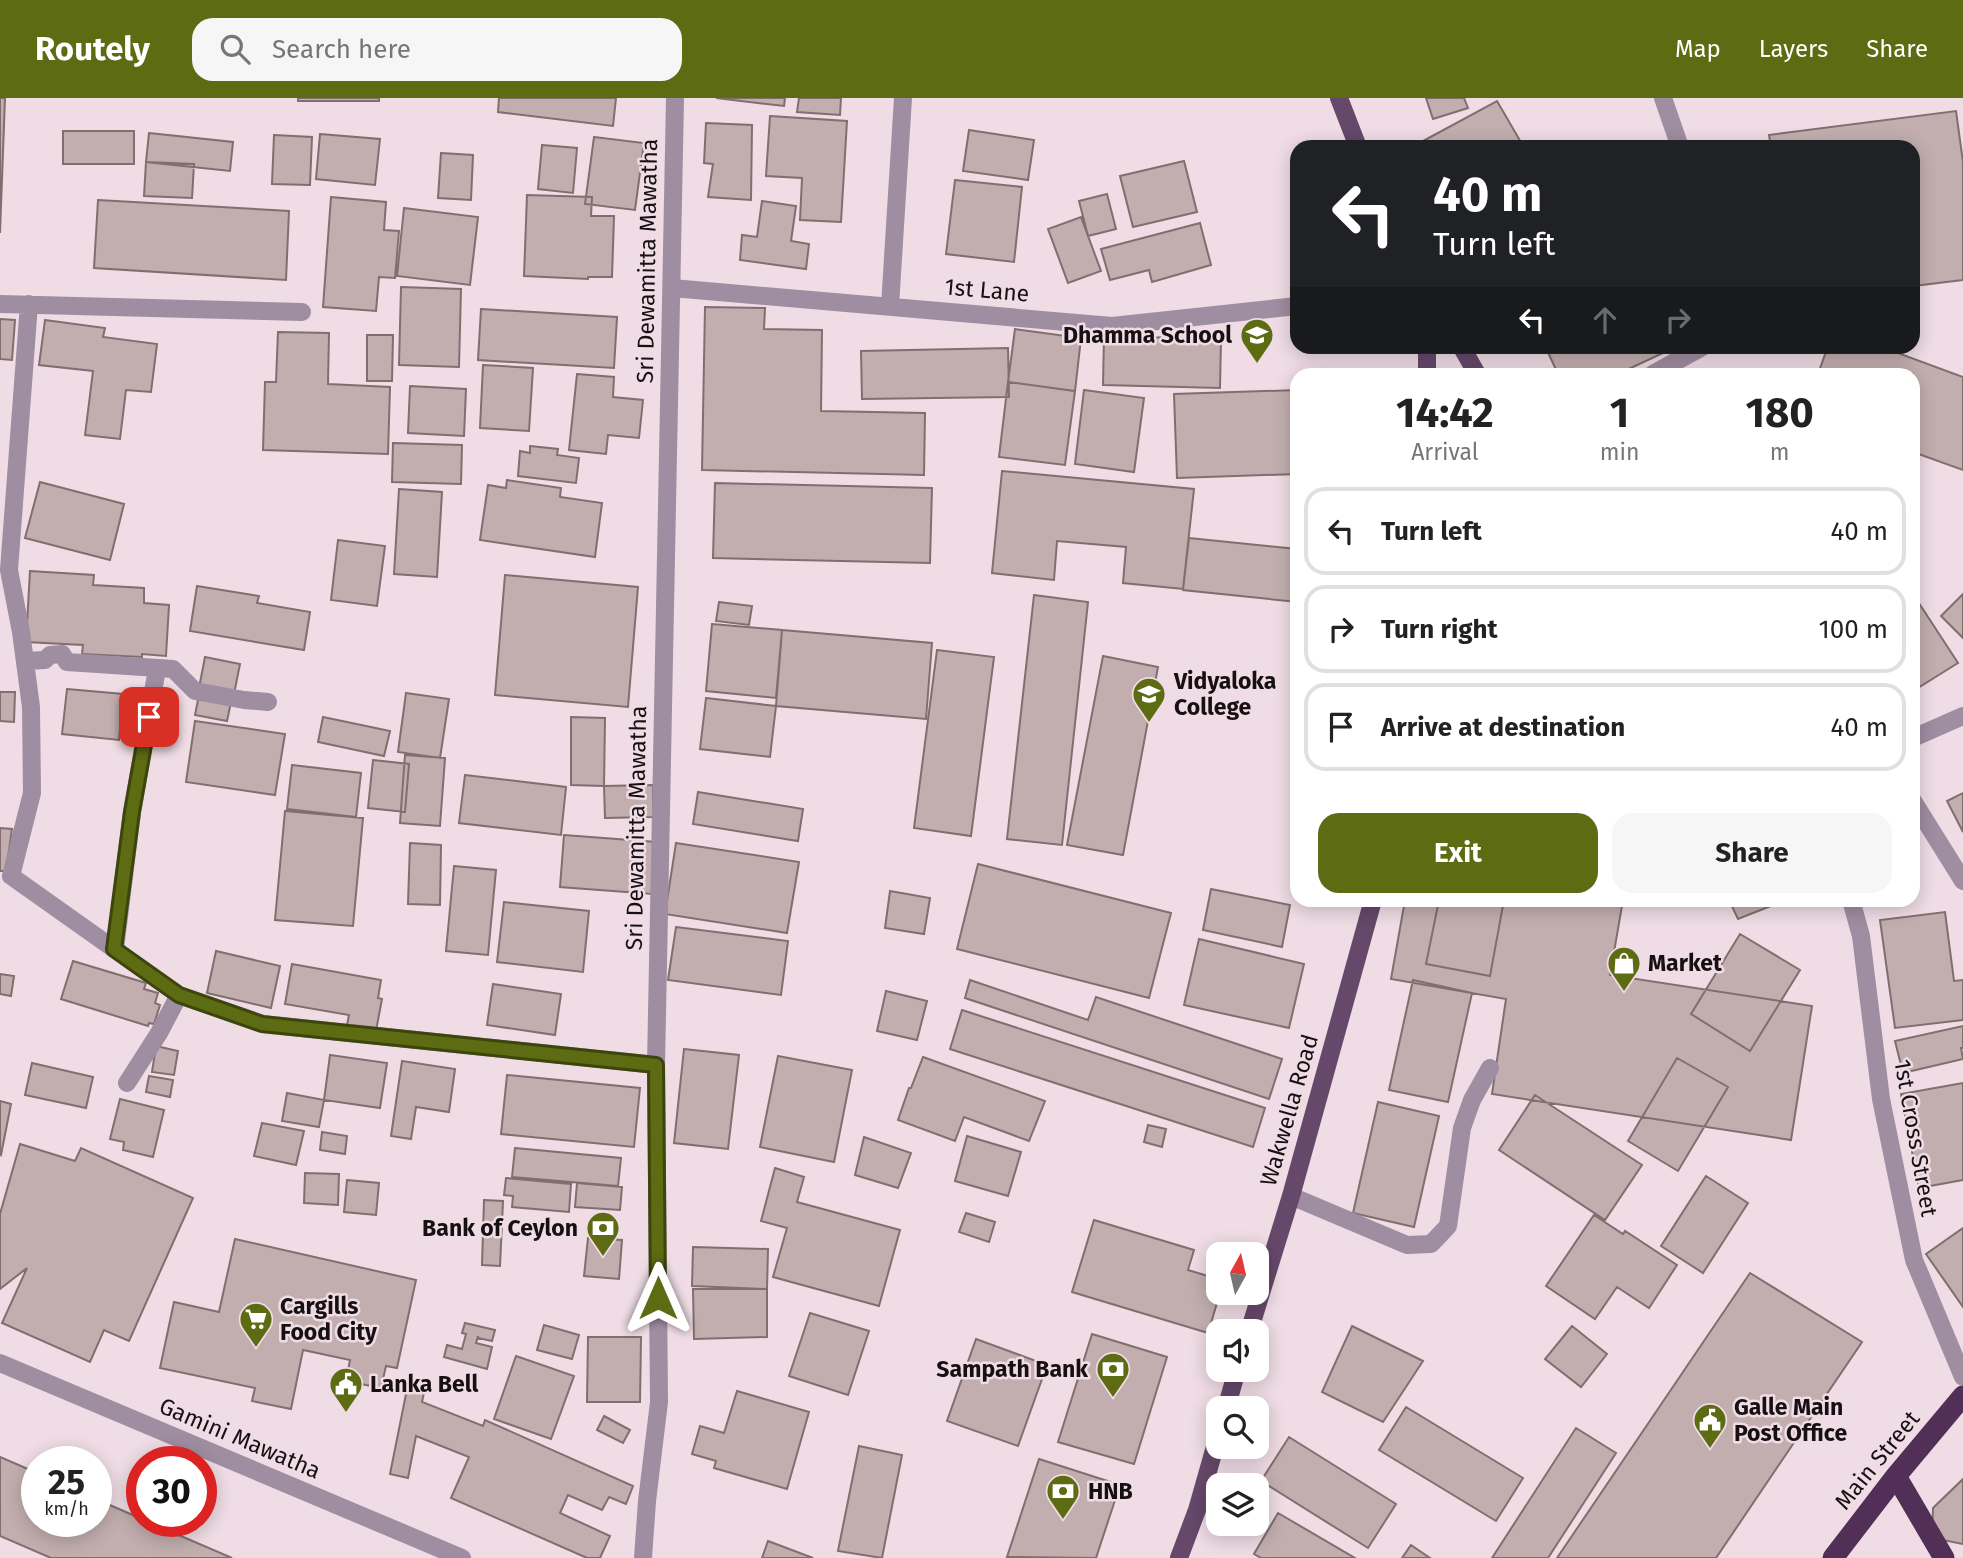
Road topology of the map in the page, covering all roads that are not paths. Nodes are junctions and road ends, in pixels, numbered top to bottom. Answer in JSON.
{"nodes":[{"id":1,"x":675,"y":98,"type":"edge"},
{"id":2,"x":903,"y":98,"type":"edge"},
{"id":3,"x":1339,"y":98,"type":"edge"},
{"id":4,"x":1663,"y":98,"type":"edge"},
{"id":5,"x":1355,"y":140,"type":"edge"},
{"id":6,"x":1678,"y":140,"type":"edge"},
{"id":7,"x":672,"y":288,"type":"junction"},
{"id":8,"x":0,"y":304,"type":"edge"},
{"id":9,"x":29,"y":304,"type":"junction"},
{"id":10,"x":890,"y":306,"type":"junction"},
{"id":11,"x":1290,"y":307,"type":"edge"},
{"id":12,"x":302,"y":312,"type":"dead end"},
{"id":13,"x":1690,"y":354,"type":"edge"},
{"id":14,"x":1665,"y":368,"type":"edge"},
{"id":15,"x":5,"y":570,"type":"edge"},
{"id":16,"x":25,"y":661,"type":"junction"},
{"id":17,"x":157,"y":669,"type":"junction"},
{"id":18,"x":268,"y":702,"type":"dead end"},
{"id":19,"x":1963,"y":716,"type":"edge"},
{"id":20,"x":1920,"y":735,"type":"edge"},
{"id":21,"x":1920,"y":812,"type":"edge"},
{"id":22,"x":6,"y":875,"type":"edge"},
{"id":23,"x":1963,"y":881,"type":"edge"},
{"id":24,"x":1371,"y":907,"type":"edge"},
{"id":25,"x":1853,"y":907,"type":"edge"},
{"id":26,"x":114,"y":949,"type":"junction"},
{"id":27,"x":179,"y":995,"type":"junction"},
{"id":28,"x":656,"y":1065,"type":"junction"},
{"id":29,"x":1490,"y":1068,"type":"dead end"},
{"id":30,"x":127,"y":1083,"type":"dead end"},
{"id":31,"x":1291,"y":1196,"type":"junction"},
{"id":32,"x":1253,"y":1319,"type":"edge"},
{"id":33,"x":0,"y":1363,"type":"edge"},
{"id":34,"x":1963,"y":1377,"type":"edge"},
{"id":35,"x":1963,"y":1396,"type":"edge"},
{"id":36,"x":1211,"y":1459,"type":"edge"},
{"id":37,"x":1896,"y":1476,"type":"junction"},
{"id":38,"x":462,"y":1558,"type":"edge"},
{"id":39,"x":643,"y":1558,"type":"edge"},
{"id":40,"x":1179,"y":1558,"type":"edge"},
{"id":41,"x":1833,"y":1558,"type":"edge"},
{"id":42,"x":1944,"y":1558,"type":"edge"}],
"edges":[{"from":1,"to":7,"type":"street","name":"Sri Dewamitta Mawatha"},
{"from":2,"to":10,"type":"street"},
{"from":3,"to":5,"type":"main road"},
{"from":4,"to":6,"type":"street"},
{"from":7,"to":10,"type":"street","name":"1st Lane"},
{"from":7,"to":28,"type":"street","name":"Sri Dewamitta Mawatha"},
{"from":8,"to":9,"type":"street"},
{"from":9,"to":12,"type":"street"},
{"from":9,"to":15,"type":"street"},
{"from":10,"to":11,"type":"street","name":"1st Lane"},
{"from":13,"to":14,"type":"street"},
{"from":15,"to":16,"type":"street"},
{"from":16,"to":17,"type":"street"},
{"from":16,"to":22,"type":"street"},
{"from":17,"to":18,"type":"street"},
{"from":17,"to":26,"type":"street"},
{"from":19,"to":20,"type":"street"},
{"from":21,"to":23,"type":"street"},
{"from":22,"to":26,"type":"street"},
{"from":24,"to":31,"type":"main road","name":"Wakwella Road"},
{"from":25,"to":34,"type":"street","name":"1st Cross Street"},
{"from":26,"to":27,"type":"street"},
{"from":27,"to":28,"type":"street"},
{"from":27,"to":30,"type":"street"},
{"from":28,"to":39,"type":"street","name":"Sri Dewamitta Mawatha"},
{"from":29,"to":31,"type":"street"},
{"from":31,"to":32,"type":"main road","name":"Wakwella Road"},
{"from":33,"to":38,"type":"street","name":"Gamini Mawatha"},
{"from":35,"to":37,"type":"highway","name":"Main Street"},
{"from":36,"to":40,"type":"main road"},
{"from":37,"to":41,"type":"highway","name":"Main Street"},
{"from":37,"to":42,"type":"highway"}]}
